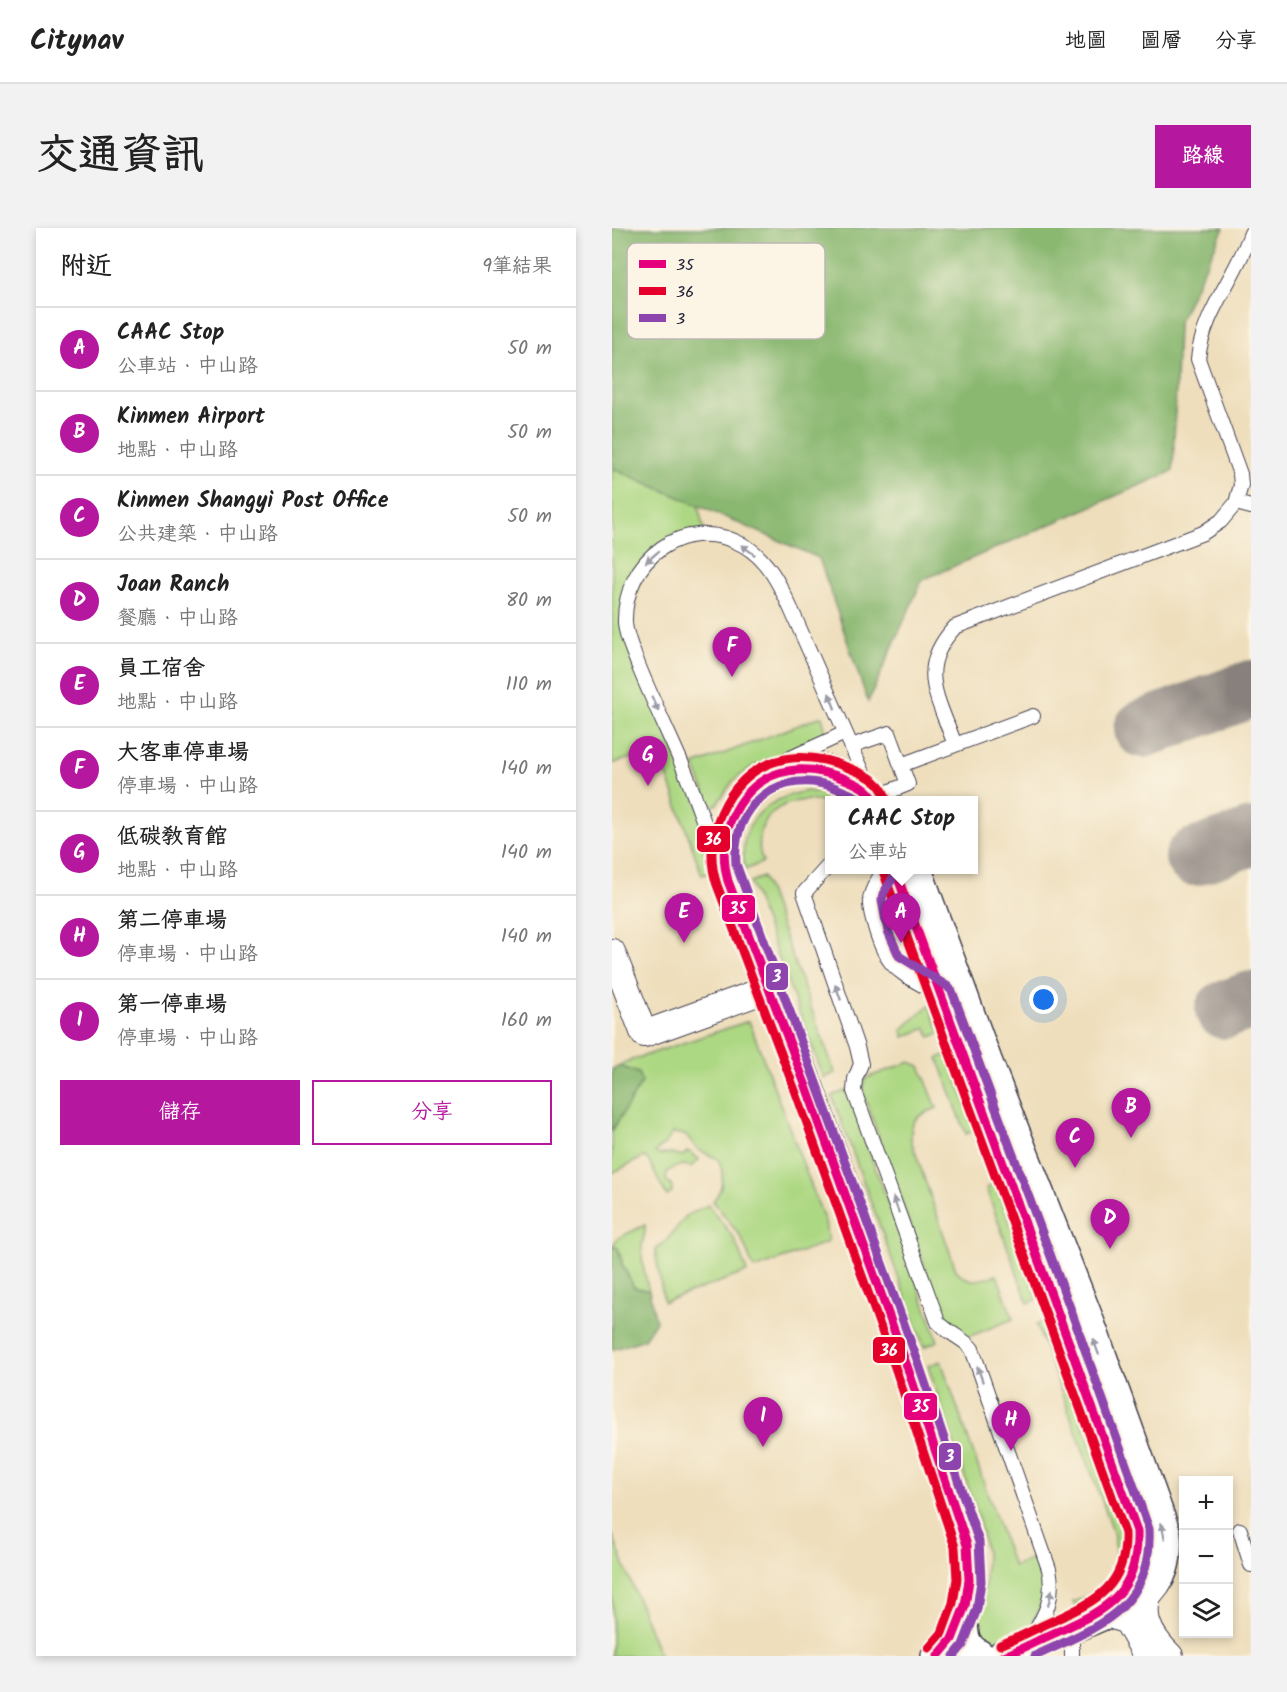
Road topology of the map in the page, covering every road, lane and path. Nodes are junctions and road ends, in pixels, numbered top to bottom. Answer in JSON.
{"nodes":[{"id":1,"x":1251,"y":233,"type":"edge"},
{"id":2,"x":1236,"y":503,"type":"junction"},
{"id":3,"x":1251,"y":507,"type":"edge"},
{"id":4,"x":1034,"y":716,"type":"dead end"},
{"id":5,"x":848,"y":739,"type":"junction"},
{"id":6,"x":955,"y":745,"type":"junction"},
{"id":7,"x":901,"y":765,"type":"junction"},
{"id":8,"x":767,"y":776,"type":"junction"},
{"id":9,"x":872,"y":796,"type":"edge"},
{"id":10,"x":876,"y":796,"type":"edge"},
{"id":11,"x":882,"y":796,"type":"edge"},
{"id":12,"x":724,"y":868,"type":"junction"},
{"id":13,"x":825,"y":869,"type":"edge"},
{"id":14,"x":882,"y":874,"type":"edge"},
{"id":15,"x":896,"y":874,"type":"edge"},
{"id":16,"x":916,"y":874,"type":"edge"},
{"id":17,"x":612,"y":952,"type":"edge"},
{"id":18,"x":768,"y":989,"type":"junction"},
{"id":19,"x":941,"y":996,"type":"junction"},
{"id":20,"x":1240,"y":1530,"type":"dead end"},
{"id":21,"x":1251,"y":1565,"type":"edge"},
{"id":22,"x":1152,"y":1586,"type":"junction"},
{"id":23,"x":1145,"y":1617,"type":"junction"},
{"id":24,"x":1093,"y":1618,"type":"junction"},
{"id":25,"x":961,"y":1620,"type":"junction"},
{"id":26,"x":1013,"y":1652,"type":"edge"},
{"id":27,"x":1143,"y":1652,"type":"edge"},
{"id":28,"x":938,"y":1656,"type":"edge"},
{"id":29,"x":978,"y":1656,"type":"edge"},
{"id":30,"x":1072,"y":1656,"type":"edge"},
{"id":31,"x":1170,"y":1656,"type":"edge"}],
"edges":[{"from":1,"to":2,"type":"lane"},
{"from":2,"to":3,"type":"lane"},
{"from":2,"to":6,"type":"lane"},
{"from":4,"to":6,"type":"lane"},
{"from":5,"to":7,"type":"lane"},
{"from":5,"to":8,"type":"lane"},
{"from":5,"to":10,"type":"lane"},
{"from":5,"to":12,"type":"lane","one_way":true},
{"from":6,"to":7,"type":"lane"},
{"from":7,"to":11,"type":"lane"},
{"from":8,"to":9,"type":"street"},
{"from":8,"to":12,"type":"street"},
{"from":12,"to":18,"type":"street"},
{"from":26,"to":13,"type":"lane","one_way":true},
{"from":14,"to":19,"type":"lane"},
{"from":15,"to":19,"type":"street"},
{"from":22,"to":16,"type":"street","one_way":true},
{"from":17,"to":18,"type":"street"},
{"from":18,"to":25,"type":"street"},
{"from":19,"to":24,"type":"street"},
{"from":20,"to":21,"type":"lane"},
{"from":22,"to":23,"type":"street"},
{"from":22,"to":24,"type":"street"},
{"from":23,"to":24,"type":"street"},
{"from":23,"to":31,"type":"street"},
{"from":24,"to":26,"type":"street"},
{"from":24,"to":27,"type":"street"},
{"from":24,"to":30,"type":"lane"},
{"from":25,"to":28,"type":"street"},
{"from":25,"to":29,"type":"street"}]}
